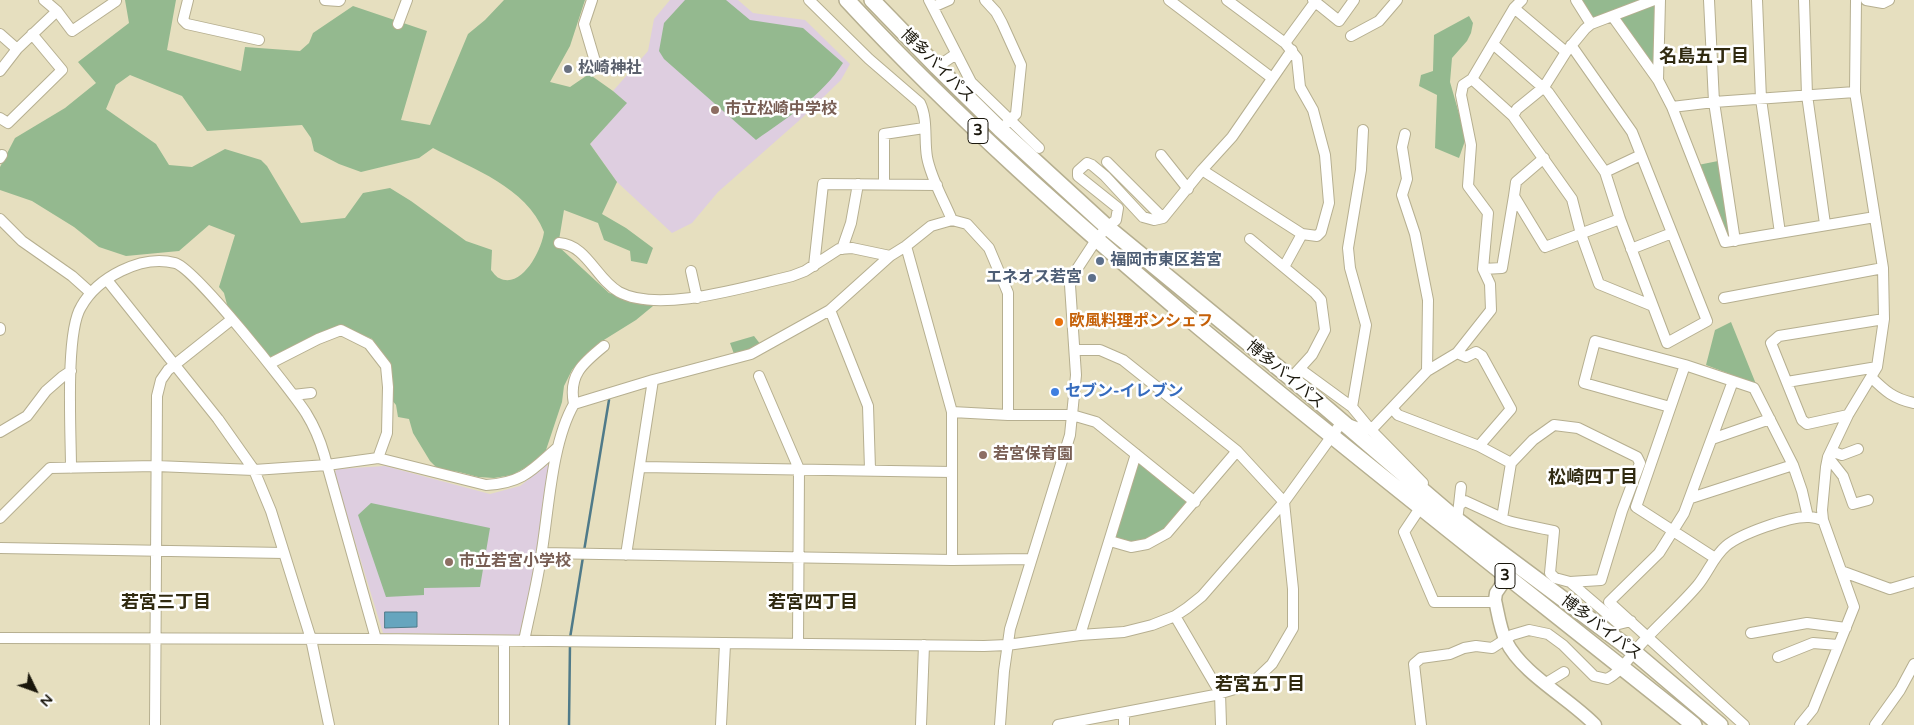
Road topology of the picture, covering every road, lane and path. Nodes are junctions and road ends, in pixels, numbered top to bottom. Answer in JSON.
{"nodes":[{"id":1,"x":44,"y":0,"type":"edge"},
{"id":2,"x":188,"y":0,"type":"edge"},
{"id":3,"x":325,"y":0,"type":"edge"},
{"id":4,"x":340,"y":0,"type":"edge"},
{"id":5,"x":407,"y":0,"type":"edge"},
{"id":6,"x":592,"y":0,"type":"edge"},
{"id":7,"x":809,"y":0,"type":"edge"},
{"id":8,"x":846,"y":0,"type":"edge"},
{"id":9,"x":872,"y":0,"type":"edge"},
{"id":10,"x":949,"y":0,"type":"edge"},
{"id":11,"x":985,"y":0,"type":"edge"},
{"id":12,"x":1169,"y":0,"type":"edge"},
{"id":13,"x":1227,"y":0,"type":"edge"},
{"id":14,"x":1354,"y":0,"type":"edge"},
{"id":15,"x":1398,"y":0,"type":"edge"},
{"id":16,"x":1576,"y":0,"type":"edge"},
{"id":17,"x":1654,"y":0,"type":"edge"},
{"id":18,"x":1660,"y":0,"type":"edge"},
{"id":19,"x":1710,"y":0,"type":"edge"},
{"id":20,"x":1757,"y":0,"type":"edge"},
{"id":21,"x":1804,"y":0,"type":"edge"},
{"id":22,"x":1856,"y":0,"type":"edge"},
{"id":23,"x":1866,"y":0,"type":"edge"},
{"id":24,"x":1889,"y":0,"type":"edge"},
{"id":25,"x":116,"y":1,"type":"edge"},
{"id":26,"x":1314,"y":1,"type":"edge"},
{"id":27,"x":931,"y":4,"type":"edge"},
{"id":28,"x":1518,"y":4,"type":"edge"},
{"id":29,"x":57,"y":11,"type":"junction"},
{"id":30,"x":1613,"y":17,"type":"junction"},
{"id":31,"x":398,"y":24,"type":"dead end"},
{"id":32,"x":1591,"y":24,"type":"junction"},
{"id":33,"x":0,"y":34,"type":"edge"},
{"id":34,"x":32,"y":34,"type":"junction"},
{"id":35,"x":1351,"y":36,"type":"dead end"},
{"id":36,"x":259,"y":40,"type":"dead end"},
{"id":37,"x":1493,"y":44,"type":"junction"},
{"id":38,"x":1288,"y":47,"type":"junction"},
{"id":39,"x":1569,"y":48,"type":"junction"},
{"id":40,"x":17,"y":49,"type":"junction"},
{"id":41,"x":956,"y":54,"type":"junction"},
{"id":42,"x":937,"y":67,"type":"junction"},
{"id":43,"x":597,"y":68,"type":"dead end"},
{"id":44,"x":0,"y":70,"type":"edge"},
{"id":45,"x":1272,"y":78,"type":"junction"},
{"id":46,"x":1472,"y":79,"type":"junction"},
{"id":47,"x":1658,"y":80,"type":"junction"},
{"id":48,"x":1544,"y":87,"type":"junction"},
{"id":49,"x":1855,"y":92,"type":"junction"},
{"id":50,"x":1807,"y":95,"type":"junction"},
{"id":51,"x":1761,"y":99,"type":"junction"},
{"id":52,"x":1714,"y":102,"type":"junction"},
{"id":53,"x":1672,"y":107,"type":"junction"},
{"id":54,"x":1513,"y":116,"type":"junction"},
{"id":55,"x":0,"y":118,"type":"edge"},
{"id":56,"x":1006,"y":124,"type":"junction"},
{"id":57,"x":924,"y":128,"type":"junction"},
{"id":58,"x":1363,"y":130,"type":"dead end"},
{"id":59,"x":1405,"y":134,"type":"dead end"},
{"id":60,"x":1039,"y":148,"type":"dead end"},
{"id":61,"x":1161,"y":154,"type":"dead end"},
{"id":62,"x":1641,"y":155,"type":"junction"},
{"id":63,"x":1544,"y":158,"type":"junction"},
{"id":64,"x":1107,"y":162,"type":"dead end"},
{"id":65,"x":1202,"y":170,"type":"junction"},
{"id":66,"x":1605,"y":172,"type":"junction"},
{"id":67,"x":858,"y":184,"type":"junction"},
{"id":68,"x":884,"y":184,"type":"junction"},
{"id":69,"x":937,"y":185,"type":"junction"},
{"id":70,"x":1188,"y":189,"type":"junction"},
{"id":71,"x":1514,"y":196,"type":"junction"},
{"id":72,"x":1874,"y":217,"type":"junction"},
{"id":73,"x":1163,"y":218,"type":"junction"},
{"id":74,"x":0,"y":219,"type":"edge"},
{"id":75,"x":1620,"y":219,"type":"junction"},
{"id":76,"x":952,"y":220,"type":"junction"},
{"id":77,"x":1825,"y":224,"type":"junction"},
{"id":78,"x":1107,"y":227,"type":"junction"},
{"id":79,"x":1672,"y":233,"type":"junction"},
{"id":80,"x":1780,"y":233,"type":"junction"},
{"id":81,"x":1302,"y":234,"type":"junction"},
{"id":82,"x":1581,"y":234,"type":"junction"},
{"id":83,"x":1250,"y":239,"type":"dead end"},
{"id":84,"x":1096,"y":240,"type":"junction"},
{"id":85,"x":1735,"y":241,"type":"junction"},
{"id":86,"x":559,"y":243,"type":"dead end"},
{"id":87,"x":906,"y":246,"type":"junction"},
{"id":88,"x":842,"y":249,"type":"junction"},
{"id":89,"x":1631,"y":249,"type":"junction"},
{"id":90,"x":890,"y":256,"type":"junction"},
{"id":91,"x":814,"y":266,"type":"junction"},
{"id":92,"x":1284,"y":267,"type":"junction"},
{"id":93,"x":1883,"y":268,"type":"junction"},
{"id":94,"x":1483,"y":269,"type":"junction"},
{"id":95,"x":691,"y":271,"type":"dead end"},
{"id":96,"x":107,"y":280,"type":"junction"},
{"id":97,"x":91,"y":293,"type":"junction"},
{"id":98,"x":697,"y":298,"type":"junction"},
{"id":99,"x":1724,"y":298,"type":"dead end"},
{"id":100,"x":1653,"y":306,"type":"junction"},
{"id":101,"x":830,"y":310,"type":"junction"},
{"id":102,"x":231,"y":320,"type":"junction"},
{"id":103,"x":1884,"y":320,"type":"junction"},
{"id":104,"x":1667,"y":343,"type":"junction"},
{"id":105,"x":604,"y":346,"type":"dead end"},
{"id":106,"x":1075,"y":350,"type":"junction"},
{"id":107,"x":1457,"y":353,"type":"junction"},
{"id":108,"x":1660,"y":359,"type":"junction"},
{"id":109,"x":269,"y":364,"type":"junction"},
{"id":110,"x":174,"y":365,"type":"junction"},
{"id":111,"x":1685,"y":365,"type":"junction"},
{"id":112,"x":1877,"y":367,"type":"junction"},
{"id":113,"x":71,"y":371,"type":"junction"},
{"id":114,"x":1427,"y":371,"type":"junction"},
{"id":115,"x":1296,"y":374,"type":"junction"},
{"id":116,"x":759,"y":376,"type":"dead end"},
{"id":117,"x":1871,"y":377,"type":"junction"},
{"id":118,"x":653,"y":380,"type":"junction"},
{"id":119,"x":1733,"y":381,"type":"junction"},
{"id":120,"x":1787,"y":382,"type":"junction"},
{"id":121,"x":311,"y":393,"type":"dead end"},
{"id":122,"x":293,"y":395,"type":"junction"},
{"id":123,"x":1914,"y":403,"type":"edge"},
{"id":124,"x":574,"y":404,"type":"junction"},
{"id":125,"x":1352,"y":407,"type":"junction"},
{"id":126,"x":1670,"y":407,"type":"junction"},
{"id":127,"x":1392,"y":408,"type":"junction"},
{"id":128,"x":952,"y":412,"type":"junction"},
{"id":129,"x":1008,"y":415,"type":"junction"},
{"id":130,"x":1072,"y":415,"type":"junction"},
{"id":131,"x":1848,"y":415,"type":"junction"},
{"id":132,"x":1770,"y":419,"type":"junction"},
{"id":133,"x":1342,"y":422,"type":"junction"},
{"id":134,"x":1372,"y":430,"type":"junction"},
{"id":135,"x":0,"y":432,"type":"edge"},
{"id":136,"x":1332,"y":436,"type":"junction"},
{"id":137,"x":1712,"y":438,"type":"junction"},
{"id":138,"x":1480,"y":446,"type":"junction"},
{"id":139,"x":558,"y":447,"type":"junction"},
{"id":140,"x":1858,"y":449,"type":"dead end"},
{"id":141,"x":1237,"y":451,"type":"junction"},
{"id":142,"x":1136,"y":454,"type":"junction"},
{"id":143,"x":1829,"y":454,"type":"junction"},
{"id":144,"x":378,"y":458,"type":"junction"},
{"id":145,"x":1511,"y":463,"type":"junction"},
{"id":146,"x":327,"y":465,"type":"junction"},
{"id":147,"x":1793,"y":465,"type":"junction"},
{"id":148,"x":156,"y":466,"type":"junction"},
{"id":149,"x":640,"y":467,"type":"junction"},
{"id":150,"x":71,"y":468,"type":"junction"},
{"id":151,"x":798,"y":469,"type":"junction"},
{"id":152,"x":254,"y":470,"type":"junction"},
{"id":153,"x":870,"y":470,"type":"junction"},
{"id":154,"x":952,"y":472,"type":"junction"},
{"id":155,"x":1426,"y":485,"type":"dead end"},
{"id":156,"x":1461,"y":487,"type":"dead end"},
{"id":157,"x":1691,"y":498,"type":"junction"},
{"id":158,"x":1868,"y":500,"type":"dead end"},
{"id":159,"x":1195,"y":502,"type":"junction"},
{"id":160,"x":1284,"y":502,"type":"junction"},
{"id":161,"x":1458,"y":505,"type":"junction"},
{"id":162,"x":1420,"y":508,"type":"junction"},
{"id":163,"x":1808,"y":517,"type":"junction"},
{"id":164,"x":0,"y":518,"type":"edge"},
{"id":165,"x":1502,"y":518,"type":"junction"},
{"id":166,"x":1457,"y":520,"type":"junction"},
{"id":167,"x":1824,"y":520,"type":"junction"},
{"id":168,"x":1673,"y":531,"type":"junction"},
{"id":169,"x":1110,"y":541,"type":"junction"},
{"id":170,"x":0,"y":548,"type":"edge"},
{"id":171,"x":155,"y":551,"type":"junction"},
{"id":172,"x":284,"y":552,"type":"junction"},
{"id":173,"x":542,"y":553,"type":"junction"},
{"id":174,"x":626,"y":555,"type":"junction"},
{"id":175,"x":798,"y":557,"type":"junction"},
{"id":176,"x":1715,"y":558,"type":"junction"},
{"id":177,"x":1031,"y":559,"type":"junction"},
{"id":178,"x":952,"y":560,"type":"junction"},
{"id":179,"x":1841,"y":571,"type":"junction"},
{"id":180,"x":1507,"y":577,"type":"junction"},
{"id":181,"x":1570,"y":582,"type":"junction"},
{"id":182,"x":1914,"y":582,"type":"edge"},
{"id":183,"x":1496,"y":602,"type":"junction"},
{"id":184,"x":1175,"y":616,"type":"junction"},
{"id":185,"x":1632,"y":622,"type":"junction"},
{"id":186,"x":1846,"y":628,"type":"junction"},
{"id":187,"x":1751,"y":633,"type":"dead end"},
{"id":188,"x":1080,"y":636,"type":"junction"},
{"id":189,"x":1648,"y":636,"type":"junction"},
{"id":190,"x":0,"y":638,"type":"edge"},
{"id":191,"x":154,"y":639,"type":"junction"},
{"id":192,"x":311,"y":639,"type":"junction"},
{"id":193,"x":376,"y":639,"type":"junction"},
{"id":194,"x":1505,"y":640,"type":"junction"},
{"id":195,"x":504,"y":641,"type":"junction"},
{"id":196,"x":524,"y":641,"type":"junction"},
{"id":197,"x":725,"y":644,"type":"junction"},
{"id":198,"x":798,"y":644,"type":"junction"},
{"id":199,"x":924,"y":645,"type":"junction"},
{"id":200,"x":1007,"y":645,"type":"junction"},
{"id":201,"x":1838,"y":645,"type":"junction"},
{"id":202,"x":1634,"y":652,"type":"junction"},
{"id":203,"x":1778,"y":657,"type":"dead end"},
{"id":204,"x":1914,"y":664,"type":"edge"},
{"id":205,"x":1622,"y":667,"type":"junction"},
{"id":206,"x":1564,"y":672,"type":"dead end"},
{"id":207,"x":1546,"y":683,"type":"junction"},
{"id":208,"x":1220,"y":693,"type":"junction"},
{"id":209,"x":1124,"y":713,"type":"junction"},
{"id":210,"x":155,"y":725,"type":"edge"},
{"id":211,"x":329,"y":725,"type":"edge"},
{"id":212,"x":504,"y":725,"type":"edge"},
{"id":213,"x":721,"y":725,"type":"edge"},
{"id":214,"x":921,"y":725,"type":"edge"},
{"id":215,"x":1000,"y":725,"type":"edge"},
{"id":216,"x":1059,"y":725,"type":"edge"},
{"id":217,"x":1124,"y":725,"type":"edge"},
{"id":218,"x":1221,"y":725,"type":"edge"},
{"id":219,"x":1420,"y":725,"type":"edge"},
{"id":220,"x":1595,"y":725,"type":"edge"},
{"id":221,"x":1694,"y":725,"type":"edge"},
{"id":222,"x":1720,"y":725,"type":"edge"},
{"id":223,"x":1744,"y":725,"type":"edge"},
{"id":224,"x":1800,"y":725,"type":"edge"},
{"id":225,"x":1875,"y":725,"type":"edge"}],
"edges":[{"from":1,"to":29,"type":"street"},
{"from":2,"to":36,"type":"street"},
{"from":3,"to":4,"type":"street"},
{"from":5,"to":31,"type":"street"},
{"from":6,"to":43,"type":"street"},
{"from":7,"to":57,"type":"street"},
{"from":8,"to":84,"type":"highway","name":"博多バイパス","number":"3"},
{"from":9,"to":42,"type":"highway","name":"博多バイパス","number":"3"},
{"from":10,"to":27,"type":"street"},
{"from":11,"to":56,"type":"street"},
{"from":12,"to":45,"type":"street"},
{"from":13,"to":38,"type":"street"},
{"from":14,"to":26,"type":"street"},
{"from":15,"to":35,"type":"street"},
{"from":16,"to":32,"type":"street"},
{"from":17,"to":30,"type":"street"},
{"from":18,"to":47,"type":"street"},
{"from":19,"to":52,"type":"street"},
{"from":20,"to":51,"type":"street"},
{"from":21,"to":50,"type":"street"},
{"from":22,"to":49,"type":"street"},
{"from":23,"to":24,"type":"street"},
{"from":25,"to":29,"type":"street"},
{"from":26,"to":38,"type":"street"},
{"from":27,"to":41,"type":"street"},
{"from":28,"to":37,"type":"street"},
{"from":28,"to":39,"type":"street"},
{"from":29,"to":34,"type":"street"},
{"from":30,"to":32,"type":"street"},
{"from":30,"to":47,"type":"street"},
{"from":32,"to":39,"type":"street"},
{"from":33,"to":40,"type":"street"},
{"from":34,"to":40,"type":"street"},
{"from":34,"to":55,"type":"street"},
{"from":37,"to":46,"type":"street"},
{"from":37,"to":48,"type":"street"},
{"from":38,"to":45,"type":"street"},
{"from":38,"to":81,"type":"street"},
{"from":39,"to":48,"type":"street"},
{"from":39,"to":62,"type":"street"},
{"from":40,"to":44,"type":"street"},
{"from":41,"to":42,"type":"street"},
{"from":41,"to":56,"type":"street"},
{"from":42,"to":56,"type":"highway","name":"博多バイパス","number":"3"},
{"from":45,"to":65,"type":"street"},
{"from":46,"to":54,"type":"street"},
{"from":46,"to":94,"type":"street"},
{"from":47,"to":53,"type":"street"},
{"from":48,"to":54,"type":"street"},
{"from":48,"to":66,"type":"street"},
{"from":49,"to":50,"type":"street"},
{"from":49,"to":72,"type":"street"},
{"from":50,"to":51,"type":"street"},
{"from":50,"to":77,"type":"street"},
{"from":51,"to":52,"type":"street"},
{"from":51,"to":80,"type":"street"},
{"from":52,"to":53,"type":"street"},
{"from":52,"to":85,"type":"street"},
{"from":53,"to":85,"type":"street"},
{"from":54,"to":63,"type":"street"},
{"from":56,"to":60,"type":"street"},
{"from":56,"to":78,"type":"highway","name":"博多バイパス","number":"3"},
{"from":57,"to":68,"type":"street"},
{"from":57,"to":69,"type":"street"},
{"from":58,"to":125,"type":"street"},
{"from":59,"to":114,"type":"street"},
{"from":61,"to":70,"type":"street"},
{"from":62,"to":66,"type":"street"},
{"from":62,"to":79,"type":"street"},
{"from":63,"to":71,"type":"street"},
{"from":63,"to":82,"type":"street"},
{"from":64,"to":73,"type":"street"},
{"from":65,"to":70,"type":"street"},
{"from":65,"to":81,"type":"street"},
{"from":66,"to":75,"type":"street"},
{"from":67,"to":68,"type":"street"},
{"from":67,"to":88,"type":"street"},
{"from":67,"to":91,"type":"street"},
{"from":68,"to":69,"type":"street"},
{"from":69,"to":76,"type":"street"},
{"from":70,"to":73,"type":"street"},
{"from":71,"to":82,"type":"street"},
{"from":71,"to":94,"type":"street"},
{"from":72,"to":77,"type":"street"},
{"from":72,"to":93,"type":"street"},
{"from":73,"to":78,"type":"street"},
{"from":74,"to":97,"type":"street"},
{"from":75,"to":82,"type":"street"},
{"from":75,"to":89,"type":"street"},
{"from":76,"to":87,"type":"street"},
{"from":76,"to":129,"type":"street"},
{"from":77,"to":80,"type":"street"},
{"from":78,"to":84,"type":"street"},
{"from":78,"to":115,"type":"highway","name":"博多バイパス","number":"3"},
{"from":79,"to":89,"type":"street"},
{"from":79,"to":104,"type":"street"},
{"from":80,"to":85,"type":"street"},
{"from":81,"to":92,"type":"street"},
{"from":82,"to":100,"type":"street"},
{"from":83,"to":92,"type":"street"},
{"from":84,"to":106,"type":"street"},
{"from":84,"to":136,"type":"highway","name":"博多バイパス","number":"3"},
{"from":86,"to":98,"type":"street"},
{"from":87,"to":90,"type":"street"},
{"from":87,"to":128,"type":"street"},
{"from":88,"to":90,"type":"street"},
{"from":88,"to":91,"type":"street"},
{"from":89,"to":100,"type":"street"},
{"from":90,"to":101,"type":"street"},
{"from":91,"to":98,"type":"street"},
{"from":92,"to":115,"type":"street"},
{"from":93,"to":99,"type":"street"},
{"from":93,"to":103,"type":"street"},
{"from":94,"to":107,"type":"street"},
{"from":95,"to":98,"type":"street"},
{"from":96,"to":97,"type":"street"},
{"from":96,"to":102,"type":"street"},
{"from":96,"to":110,"type":"street"},
{"from":97,"to":113,"type":"street"},
{"from":100,"to":104,"type":"street"},
{"from":101,"to":118,"type":"street"},
{"from":101,"to":153,"type":"street"},
{"from":102,"to":109,"type":"street"},
{"from":102,"to":110,"type":"street"},
{"from":103,"to":112,"type":"street"},
{"from":103,"to":120,"type":"street"},
{"from":104,"to":108,"type":"street"},
{"from":105,"to":124,"type":"street"},
{"from":106,"to":130,"type":"street"},
{"from":106,"to":141,"type":"street"},
{"from":107,"to":114,"type":"street"},
{"from":107,"to":138,"type":"street"},
{"from":108,"to":111,"type":"street"},
{"from":108,"to":126,"type":"street"},
{"from":109,"to":122,"type":"street"},
{"from":109,"to":144,"type":"street"},
{"from":110,"to":148,"type":"street"},
{"from":110,"to":152,"type":"street"},
{"from":111,"to":119,"type":"street"},
{"from":111,"to":126,"type":"street"},
{"from":112,"to":117,"type":"street"},
{"from":112,"to":120,"type":"street"},
{"from":113,"to":135,"type":"street"},
{"from":113,"to":150,"type":"street"},
{"from":114,"to":127,"type":"street"},
{"from":115,"to":125,"type":"street"},
{"from":115,"to":133,"type":"highway","name":"博多バイパス","number":"3"},
{"from":116,"to":151,"type":"street"},
{"from":117,"to":123,"type":"street"},
{"from":117,"to":131,"type":"street"},
{"from":118,"to":124,"type":"street"},
{"from":118,"to":149,"type":"street"},
{"from":119,"to":132,"type":"street"},
{"from":119,"to":137,"type":"street"},
{"from":120,"to":131,"type":"street"},
{"from":121,"to":122,"type":"street"},
{"from":122,"to":146,"type":"street"},
{"from":124,"to":139,"type":"street"},
{"from":125,"to":134,"type":"street"},
{"from":126,"to":168,"type":"street"},
{"from":127,"to":134,"type":"street"},
{"from":127,"to":138,"type":"street"},
{"from":128,"to":129,"type":"street"},
{"from":128,"to":154,"type":"street"},
{"from":129,"to":130,"type":"street"},
{"from":130,"to":142,"type":"street"},
{"from":130,"to":177,"type":"street"},
{"from":131,"to":143,"type":"street"},
{"from":132,"to":137,"type":"street"},
{"from":132,"to":147,"type":"street"},
{"from":133,"to":134,"type":"street"},
{"from":133,"to":136,"type":"street"},
{"from":133,"to":166,"type":"highway","name":"博多バイパス","number":"3"},
{"from":134,"to":155,"type":"street"},
{"from":136,"to":160,"type":"street"},
{"from":136,"to":162,"type":"highway","name":"博多バイパス","number":"3"},
{"from":137,"to":157,"type":"street"},
{"from":138,"to":145,"type":"street"},
{"from":139,"to":144,"type":"street"},
{"from":139,"to":173,"type":"street"},
{"from":140,"to":143,"type":"street"},
{"from":141,"to":159,"type":"street"},
{"from":141,"to":160,"type":"street"},
{"from":142,"to":159,"type":"street"},
{"from":142,"to":169,"type":"street"},
{"from":143,"to":158,"type":"street"},
{"from":143,"to":167,"type":"street"},
{"from":144,"to":146,"type":"street"},
{"from":145,"to":165,"type":"street"},
{"from":145,"to":181,"type":"street"},
{"from":146,"to":152,"type":"street"},
{"from":146,"to":193,"type":"street"},
{"from":147,"to":157,"type":"street"},
{"from":147,"to":163,"type":"street"},
{"from":148,"to":150,"type":"street"},
{"from":148,"to":152,"type":"street"},
{"from":148,"to":171,"type":"street"},
{"from":149,"to":151,"type":"street"},
{"from":149,"to":174,"type":"street"},
{"from":150,"to":164,"type":"street"},
{"from":151,"to":153,"type":"street"},
{"from":151,"to":175,"type":"street"},
{"from":152,"to":172,"type":"street"},
{"from":153,"to":154,"type":"street"},
{"from":154,"to":178,"type":"street"},
{"from":156,"to":161,"type":"street"},
{"from":157,"to":168,"type":"street"},
{"from":159,"to":169,"type":"street"},
{"from":160,"to":184,"type":"street"},
{"from":160,"to":208,"type":"street"},
{"from":161,"to":165,"type":"street"},
{"from":161,"to":166,"type":"street"},
{"from":162,"to":180,"type":"highway","name":"博多バイパス","number":"3"},
{"from":162,"to":183,"type":"street"},
{"from":163,"to":167,"type":"street"},
{"from":163,"to":176,"type":"street"},
{"from":165,"to":181,"type":"street"},
{"from":166,"to":202,"type":"highway","name":"博多バイパス","number":"3"},
{"from":167,"to":179,"type":"street"},
{"from":168,"to":176,"type":"street"},
{"from":168,"to":185,"type":"street"},
{"from":169,"to":188,"type":"street"},
{"from":170,"to":171,"type":"street"},
{"from":171,"to":172,"type":"street"},
{"from":171,"to":191,"type":"street"},
{"from":172,"to":192,"type":"street"},
{"from":173,"to":174,"type":"street"},
{"from":173,"to":196,"type":"street"},
{"from":174,"to":175,"type":"street"},
{"from":175,"to":178,"type":"street"},
{"from":175,"to":198,"type":"street"},
{"from":176,"to":189,"type":"street"},
{"from":177,"to":178,"type":"street"},
{"from":177,"to":200,"type":"street"},
{"from":179,"to":182,"type":"street"},
{"from":179,"to":186,"type":"street"},
{"from":180,"to":183,"type":"main road"},
{"from":180,"to":205,"type":"highway","name":"博多バイパス","number":"3"},
{"from":181,"to":185,"type":"street"},
{"from":183,"to":194,"type":"main road"},
{"from":184,"to":188,"type":"street"},
{"from":184,"to":208,"type":"street"},
{"from":185,"to":189,"type":"street"},
{"from":186,"to":187,"type":"street"},
{"from":186,"to":201,"type":"street"},
{"from":188,"to":200,"type":"street"},
{"from":189,"to":202,"type":"street"},
{"from":189,"to":223,"type":"street"},
{"from":190,"to":191,"type":"street"},
{"from":191,"to":192,"type":"street"},
{"from":191,"to":210,"type":"street"},
{"from":192,"to":193,"type":"street"},
{"from":192,"to":211,"type":"street"},
{"from":193,"to":195,"type":"street"},
{"from":194,"to":205,"type":"street"},
{"from":194,"to":207,"type":"main road"},
{"from":194,"to":219,"type":"street"},
{"from":195,"to":196,"type":"street"},
{"from":195,"to":212,"type":"street"},
{"from":196,"to":197,"type":"street"},
{"from":197,"to":198,"type":"street"},
{"from":197,"to":213,"type":"street"},
{"from":198,"to":199,"type":"street"},
{"from":199,"to":200,"type":"street"},
{"from":199,"to":214,"type":"street"},
{"from":200,"to":215,"type":"street"},
{"from":201,"to":203,"type":"street"},
{"from":201,"to":224,"type":"street"},
{"from":202,"to":205,"type":"street"},
{"from":202,"to":222,"type":"highway","name":"博多バイパス","number":"3"},
{"from":204,"to":225,"type":"street"},
{"from":205,"to":221,"type":"highway","name":"博多バイパス","number":"3"},
{"from":206,"to":207,"type":"street"},
{"from":207,"to":220,"type":"main road"},
{"from":208,"to":209,"type":"street"},
{"from":208,"to":218,"type":"street"},
{"from":209,"to":216,"type":"street"},
{"from":209,"to":217,"type":"street"}]}
